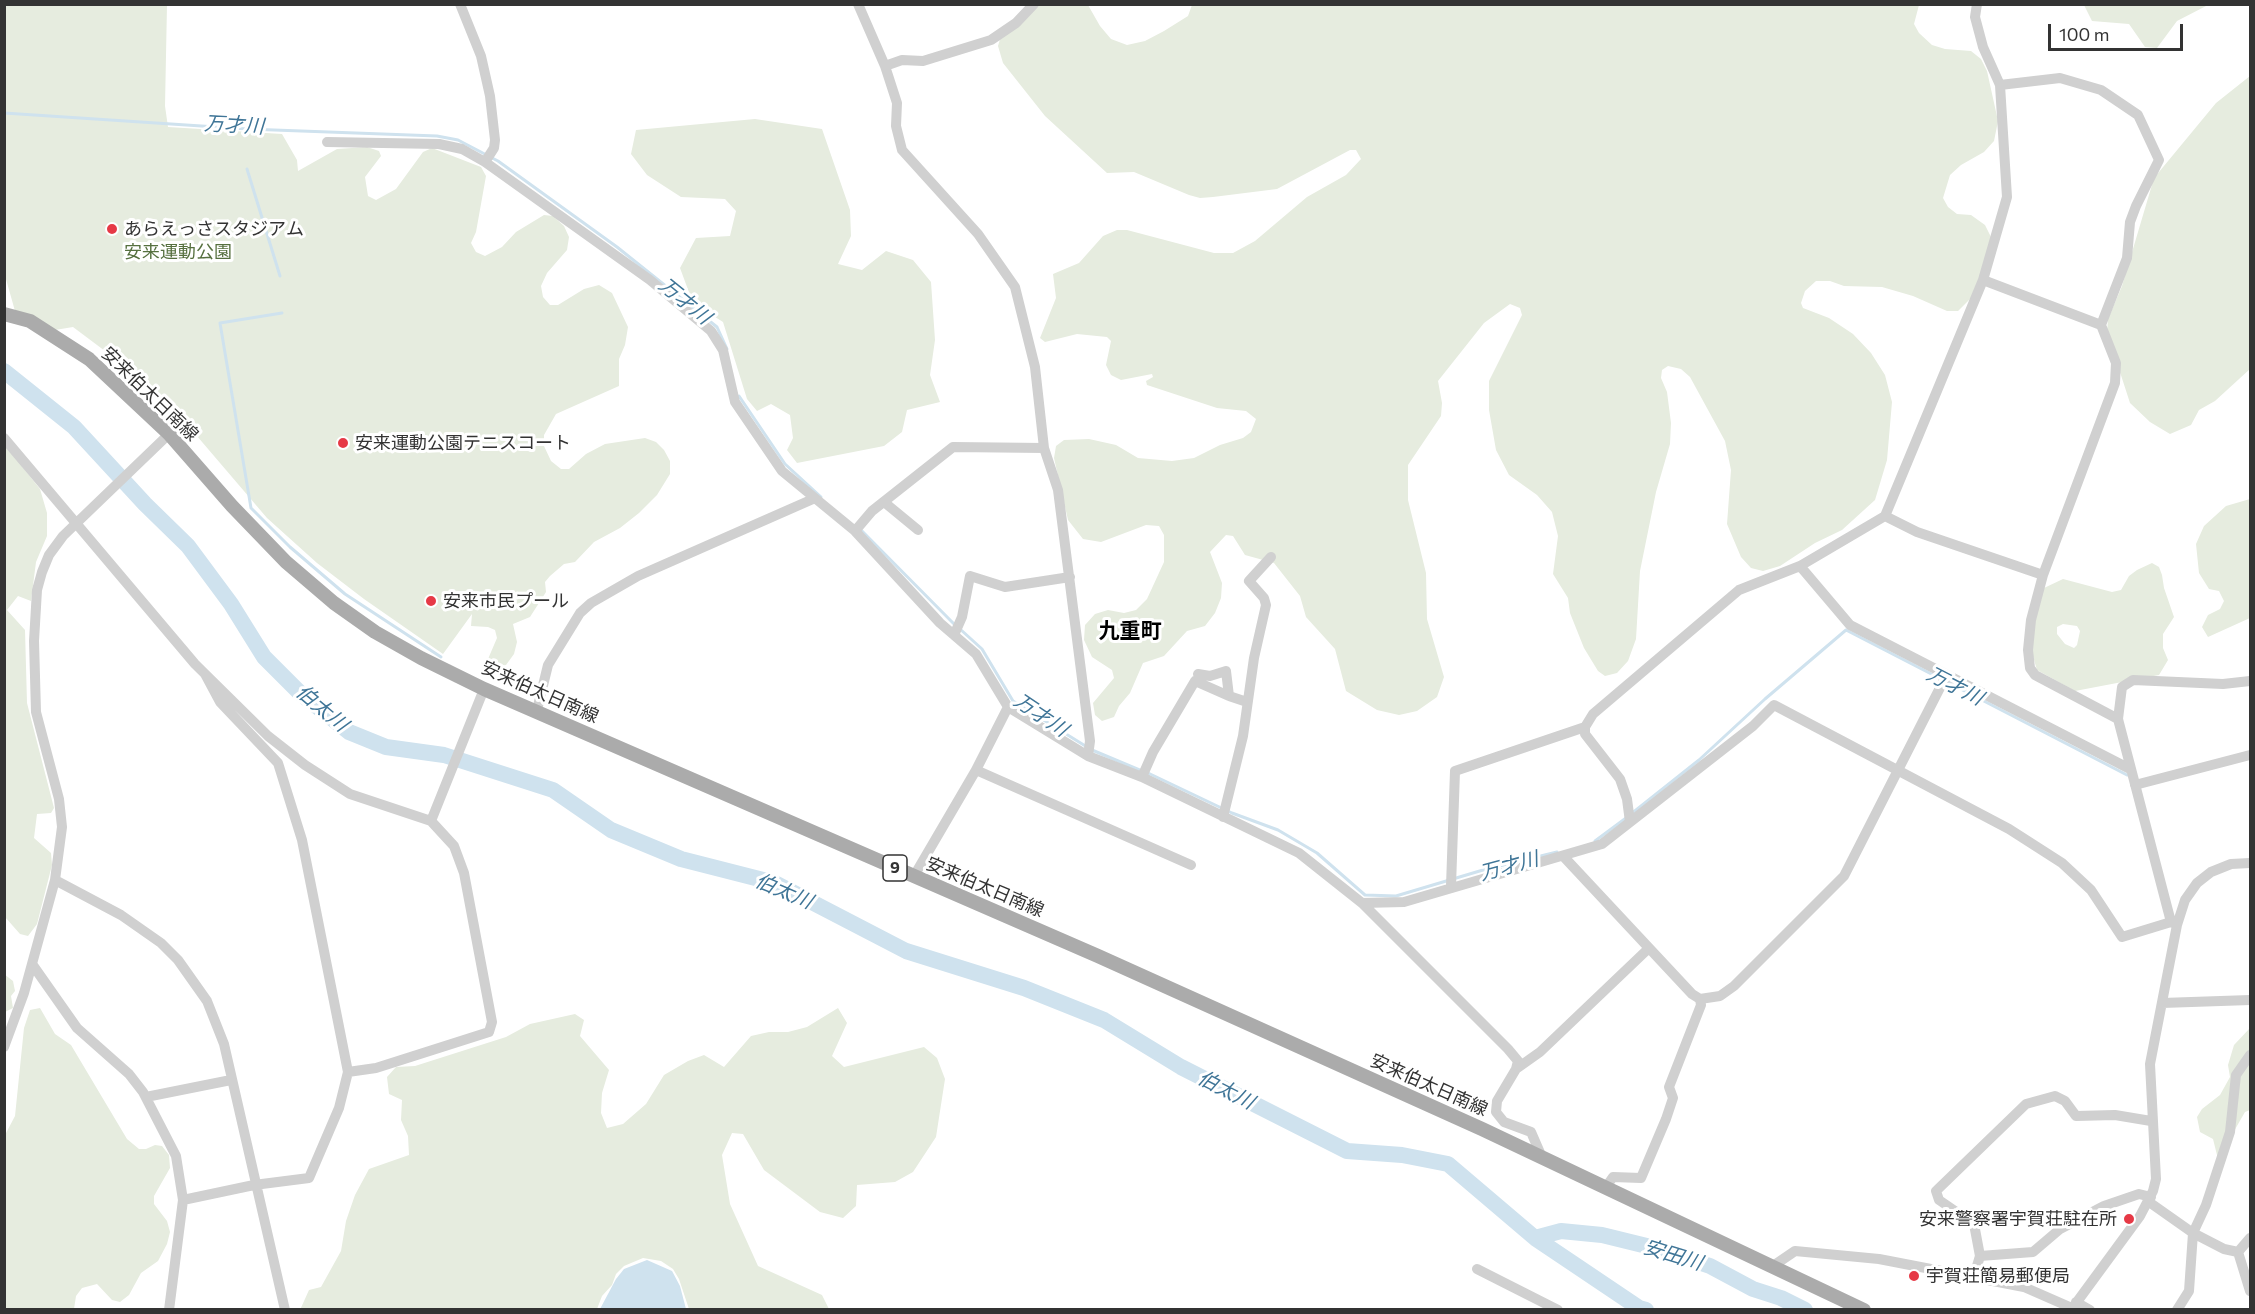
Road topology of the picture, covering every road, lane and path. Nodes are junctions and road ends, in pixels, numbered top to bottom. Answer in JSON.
{"nodes":[{"id":1,"x":460,"y":4,"type":"edge"},
{"id":2,"x":858,"y":4,"type":"edge"},
{"id":3,"x":1034,"y":4,"type":"edge"},
{"id":4,"x":1977,"y":4,"type":"edge"},
{"id":5,"x":885,"y":66,"type":"junction"},
{"id":6,"x":2000,"y":85,"type":"junction"},
{"id":7,"x":327,"y":142,"type":"dead end"},
{"id":8,"x":484,"y":162,"type":"junction"},
{"id":9,"x":1983,"y":280,"type":"junction"},
{"id":10,"x":4,"y":314,"type":"edge"},
{"id":11,"x":2101,"y":325,"type":"junction"},
{"id":12,"x":170,"y":434,"type":"junction"},
{"id":13,"x":4,"y":438,"type":"edge"},
{"id":14,"x":1044,"y":448,"type":"junction"},
{"id":15,"x":813,"y":499,"type":"junction"},
{"id":16,"x":884,"y":502,"type":"junction"},
{"id":17,"x":1885,"y":516,"type":"junction"},
{"id":18,"x":79,"y":520,"type":"junction"},
{"id":19,"x":918,"y":530,"type":"dead end"},
{"id":20,"x":855,"y":531,"type":"junction"},
{"id":21,"x":1271,"y":557,"type":"dead end"},
{"id":22,"x":1800,"y":566,"type":"junction"},
{"id":23,"x":2043,"y":575,"type":"junction"},
{"id":24,"x":1070,"y":577,"type":"junction"},
{"id":25,"x":957,"y":630,"type":"junction"},
{"id":26,"x":205,"y":674,"type":"junction"},
{"id":27,"x":1198,"y":674,"type":"dead end"},
{"id":28,"x":1944,"y":679,"type":"junction"},
{"id":29,"x":2250,"y":681,"type":"edge"},
{"id":30,"x":482,"y":695,"type":"junction"},
{"id":31,"x":1230,"y":696,"type":"junction"},
{"id":32,"x":1247,"y":702,"type":"junction"},
{"id":33,"x":1008,"y":707,"type":"junction"},
{"id":34,"x":537,"y":710,"type":"junction"},
{"id":35,"x":2118,"y":719,"type":"junction"},
{"id":36,"x":1584,"y":727,"type":"junction"},
{"id":37,"x":1089,"y":751,"type":"junction"},
{"id":38,"x":2250,"y":755,"type":"edge"},
{"id":39,"x":2130,"y":769,"type":"junction"},
{"id":40,"x":976,"y":770,"type":"junction"},
{"id":41,"x":1898,"y":770,"type":"junction"},
{"id":42,"x":1144,"y":773,"type":"junction"},
{"id":43,"x":2134,"y":785,"type":"junction"},
{"id":44,"x":1224,"y":812,"type":"junction"},
{"id":45,"x":1629,"y":817,"type":"junction"},
{"id":46,"x":432,"y":818,"type":"junction"},
{"id":47,"x":1564,"y":857,"type":"junction"},
{"id":48,"x":2250,"y":863,"type":"edge"},
{"id":49,"x":1191,"y":865,"type":"dead end"},
{"id":50,"x":914,"y":876,"type":"junction"},
{"id":51,"x":55,"y":880,"type":"junction"},
{"id":52,"x":1450,"y":882,"type":"junction"},
{"id":53,"x":1362,"y":903,"type":"junction"},
{"id":54,"x":2174,"y":924,"type":"junction"},
{"id":55,"x":1648,"y":949,"type":"junction"},
{"id":56,"x":32,"y":964,"type":"junction"},
{"id":57,"x":1700,"y":999,"type":"junction"},
{"id":58,"x":2250,"y":1000,"type":"edge"},
{"id":59,"x":2162,"y":1003,"type":"junction"},
{"id":60,"x":4,"y":1047,"type":"edge"},
{"id":61,"x":2250,"y":1055,"type":"edge"},
{"id":62,"x":1516,"y":1069,"type":"junction"},
{"id":63,"x":348,"y":1072,"type":"junction"},
{"id":64,"x":231,"y":1080,"type":"junction"},
{"id":65,"x":146,"y":1097,"type":"junction"},
{"id":66,"x":2151,"y":1121,"type":"junction"},
{"id":67,"x":1541,"y":1155,"type":"junction"},
{"id":68,"x":254,"y":1185,"type":"junction"},
{"id":69,"x":1606,"y":1187,"type":"junction"},
{"id":70,"x":2150,"y":1199,"type":"junction"},
{"id":71,"x":183,"y":1200,"type":"junction"},
{"id":72,"x":2193,"y":1233,"type":"junction"},
{"id":73,"x":2250,"y":1238,"type":"edge"},
{"id":74,"x":2238,"y":1252,"type":"junction"},
{"id":75,"x":1980,"y":1256,"type":"junction"},
{"id":76,"x":1773,"y":1266,"type":"junction"},
{"id":77,"x":1477,"y":1269,"type":"dead end"},
{"id":78,"x":1974,"y":1276,"type":"junction"},
{"id":79,"x":2250,"y":1291,"type":"edge"},
{"id":80,"x":2073,"y":1307,"type":"edge"},
{"id":81,"x":169,"y":1310,"type":"edge"},
{"id":82,"x":285,"y":1310,"type":"edge"},
{"id":83,"x":1558,"y":1310,"type":"edge"},
{"id":84,"x":1864,"y":1310,"type":"edge"},
{"id":85,"x":2090,"y":1310,"type":"edge"},
{"id":86,"x":2177,"y":1310,"type":"edge"}],
"edges":[{"from":1,"to":8,"type":"street"},
{"from":2,"to":5,"type":"street"},
{"from":3,"to":5,"type":"street"},
{"from":4,"to":6,"type":"street"},
{"from":5,"to":14,"type":"street"},
{"from":6,"to":9,"type":"street"},
{"from":6,"to":11,"type":"street"},
{"from":7,"to":8,"type":"street"},
{"from":8,"to":15,"type":"street"},
{"from":9,"to":11,"type":"street"},
{"from":9,"to":17,"type":"street"},
{"from":10,"to":12,"type":"main road","name":"安来伯太日南線","number":"9"},
{"from":11,"to":23,"type":"street"},
{"from":12,"to":18,"type":"street"},
{"from":12,"to":30,"type":"main road","name":"安来伯太日南線","number":"9"},
{"from":13,"to":18,"type":"street"},
{"from":14,"to":16,"type":"street"},
{"from":14,"to":24,"type":"street"},
{"from":15,"to":20,"type":"street"},
{"from":15,"to":34,"type":"street"},
{"from":16,"to":19,"type":"street"},
{"from":16,"to":20,"type":"street"},
{"from":17,"to":22,"type":"street"},
{"from":17,"to":23,"type":"street"},
{"from":18,"to":26,"type":"street"},
{"from":18,"to":51,"type":"street"},
{"from":20,"to":25,"type":"street"},
{"from":21,"to":32,"type":"street"},
{"from":22,"to":28,"type":"street"},
{"from":22,"to":36,"type":"street"},
{"from":23,"to":35,"type":"street"},
{"from":24,"to":25,"type":"street"},
{"from":24,"to":37,"type":"street"},
{"from":25,"to":33,"type":"street"},
{"from":26,"to":46,"type":"street"},
{"from":26,"to":63,"type":"street"},
{"from":27,"to":31,"type":"street"},
{"from":28,"to":39,"type":"street"},
{"from":28,"to":41,"type":"street"},
{"from":29,"to":35,"type":"street"},
{"from":30,"to":34,"type":"main road","name":"安来伯太日南線","number":"9"},
{"from":30,"to":46,"type":"street"},
{"from":31,"to":32,"type":"street"},
{"from":31,"to":42,"type":"street"},
{"from":32,"to":44,"type":"street"},
{"from":33,"to":37,"type":"street"},
{"from":33,"to":40,"type":"street"},
{"from":34,"to":50,"type":"main road","name":"安来伯太日南線","number":"9"},
{"from":35,"to":39,"type":"street"},
{"from":36,"to":45,"type":"street"},
{"from":36,"to":52,"type":"street"},
{"from":37,"to":42,"type":"street"},
{"from":38,"to":43,"type":"street"},
{"from":39,"to":43,"type":"street"},
{"from":40,"to":49,"type":"street"},
{"from":40,"to":50,"type":"street"},
{"from":41,"to":45,"type":"street"},
{"from":41,"to":54,"type":"street"},
{"from":41,"to":57,"type":"street"},
{"from":42,"to":44,"type":"street"},
{"from":43,"to":54,"type":"street"},
{"from":44,"to":53,"type":"street"},
{"from":45,"to":47,"type":"street"},
{"from":46,"to":63,"type":"street"},
{"from":47,"to":52,"type":"street"},
{"from":47,"to":55,"type":"street"},
{"from":48,"to":54,"type":"street"},
{"from":50,"to":67,"type":"main road","name":"安来伯太日南線","number":"9"},
{"from":51,"to":56,"type":"street"},
{"from":51,"to":64,"type":"street"},
{"from":52,"to":53,"type":"street"},
{"from":53,"to":62,"type":"street"},
{"from":54,"to":59,"type":"street"},
{"from":55,"to":57,"type":"street"},
{"from":55,"to":62,"type":"street"},
{"from":56,"to":60,"type":"street"},
{"from":56,"to":65,"type":"street"},
{"from":57,"to":69,"type":"street"},
{"from":58,"to":59,"type":"street"},
{"from":59,"to":66,"type":"street"},
{"from":61,"to":72,"type":"street"},
{"from":62,"to":67,"type":"street"},
{"from":63,"to":68,"type":"street"},
{"from":64,"to":65,"type":"street"},
{"from":64,"to":68,"type":"street"},
{"from":65,"to":71,"type":"street"},
{"from":66,"to":70,"type":"street"},
{"from":66,"to":75,"type":"street"},
{"from":67,"to":69,"type":"main road","name":"安来伯太日南線","number":"9"},
{"from":68,"to":71,"type":"street"},
{"from":68,"to":82,"type":"street"},
{"from":69,"to":76,"type":"main road","name":"安来伯太日南線","number":"9"},
{"from":70,"to":72,"type":"street"},
{"from":70,"to":75,"type":"street"},
{"from":70,"to":80,"type":"street"},
{"from":71,"to":81,"type":"street"},
{"from":72,"to":74,"type":"street"},
{"from":72,"to":86,"type":"street"},
{"from":73,"to":74,"type":"street"},
{"from":74,"to":79,"type":"street"},
{"from":75,"to":78,"type":"street"},
{"from":76,"to":78,"type":"street"},
{"from":76,"to":84,"type":"main road","name":"安来伯太日南線","number":"9"},
{"from":77,"to":83,"type":"street"},
{"from":78,"to":80,"type":"street"},
{"from":80,"to":85,"type":"street"}]}
